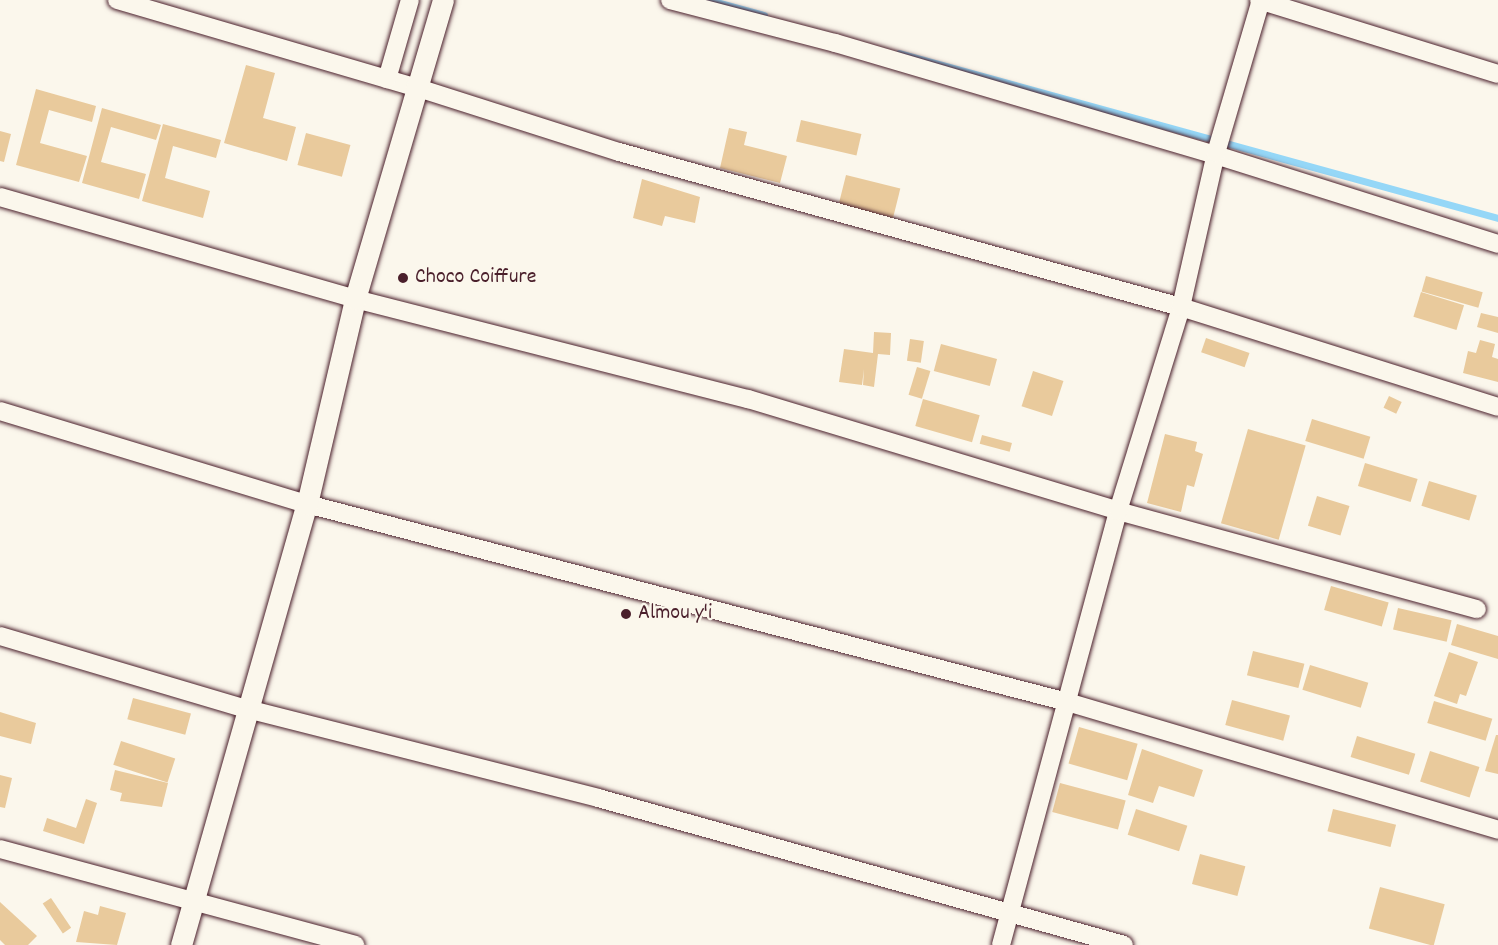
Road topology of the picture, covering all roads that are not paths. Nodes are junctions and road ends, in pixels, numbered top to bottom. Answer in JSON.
{"nodes":[{"id":1,"x":117,"y":0,"type":"edge"},
{"id":2,"x":410,"y":0,"type":"edge"},
{"id":3,"x":443,"y":0,"type":"edge"},
{"id":4,"x":670,"y":0,"type":"edge"},
{"id":5,"x":1261,"y":0,"type":"edge"},
{"id":6,"x":1498,"y":74,"type":"edge"},
{"id":7,"x":387,"y":79,"type":"junction"},
{"id":8,"x":415,"y":87,"type":"junction"},
{"id":9,"x":1216,"y":154,"type":"junction"},
{"id":10,"x":0,"y":198,"type":"edge"},
{"id":11,"x":1498,"y":244,"type":"edge"},
{"id":12,"x":356,"y":300,"type":"junction"},
{"id":13,"x":1181,"y":307,"type":"junction"},
{"id":14,"x":1498,"y":407,"type":"edge"},
{"id":15,"x":0,"y":411,"type":"edge"},
{"id":16,"x":307,"y":504,"type":"junction"},
{"id":17,"x":1118,"y":511,"type":"junction"},
{"id":18,"x":1477,"y":609,"type":"dead end"},
{"id":19,"x":0,"y":636,"type":"edge"},
{"id":20,"x":1066,"y":702,"type":"junction"},
{"id":21,"x":247,"y":709,"type":"junction"},
{"id":22,"x":1498,"y":830,"type":"edge"},
{"id":23,"x":0,"y":849,"type":"edge"},
{"id":24,"x":194,"y":901,"type":"junction"},
{"id":25,"x":1010,"y":914,"type":"junction"},
{"id":26,"x":181,"y":945,"type":"edge"},
{"id":27,"x":355,"y":945,"type":"edge"},
{"id":28,"x":1001,"y":945,"type":"edge"},
{"id":29,"x":1124,"y":945,"type":"edge"}],
"edges":[{"from":1,"to":7,"type":"street"},
{"from":2,"to":7,"type":"street"},
{"from":3,"to":8,"type":"street"},
{"from":4,"to":9,"type":"street"},
{"from":5,"to":6,"type":"street"},
{"from":5,"to":9,"type":"street"},
{"from":7,"to":8,"type":"street"},
{"from":8,"to":12,"type":"street"},
{"from":8,"to":13,"type":"street"},
{"from":9,"to":11,"type":"street"},
{"from":9,"to":13,"type":"street"},
{"from":10,"to":12,"type":"street"},
{"from":12,"to":16,"type":"street"},
{"from":12,"to":17,"type":"street"},
{"from":13,"to":14,"type":"street"},
{"from":13,"to":17,"type":"street"},
{"from":15,"to":16,"type":"street"},
{"from":16,"to":20,"type":"street"},
{"from":16,"to":21,"type":"street"},
{"from":17,"to":18,"type":"street"},
{"from":17,"to":20,"type":"street"},
{"from":19,"to":21,"type":"street"},
{"from":20,"to":22,"type":"street"},
{"from":20,"to":25,"type":"street"},
{"from":21,"to":24,"type":"street"},
{"from":21,"to":25,"type":"street"},
{"from":23,"to":24,"type":"street"},
{"from":24,"to":26,"type":"street"},
{"from":24,"to":27,"type":"street"},
{"from":25,"to":28,"type":"street"},
{"from":25,"to":29,"type":"street"}]}
